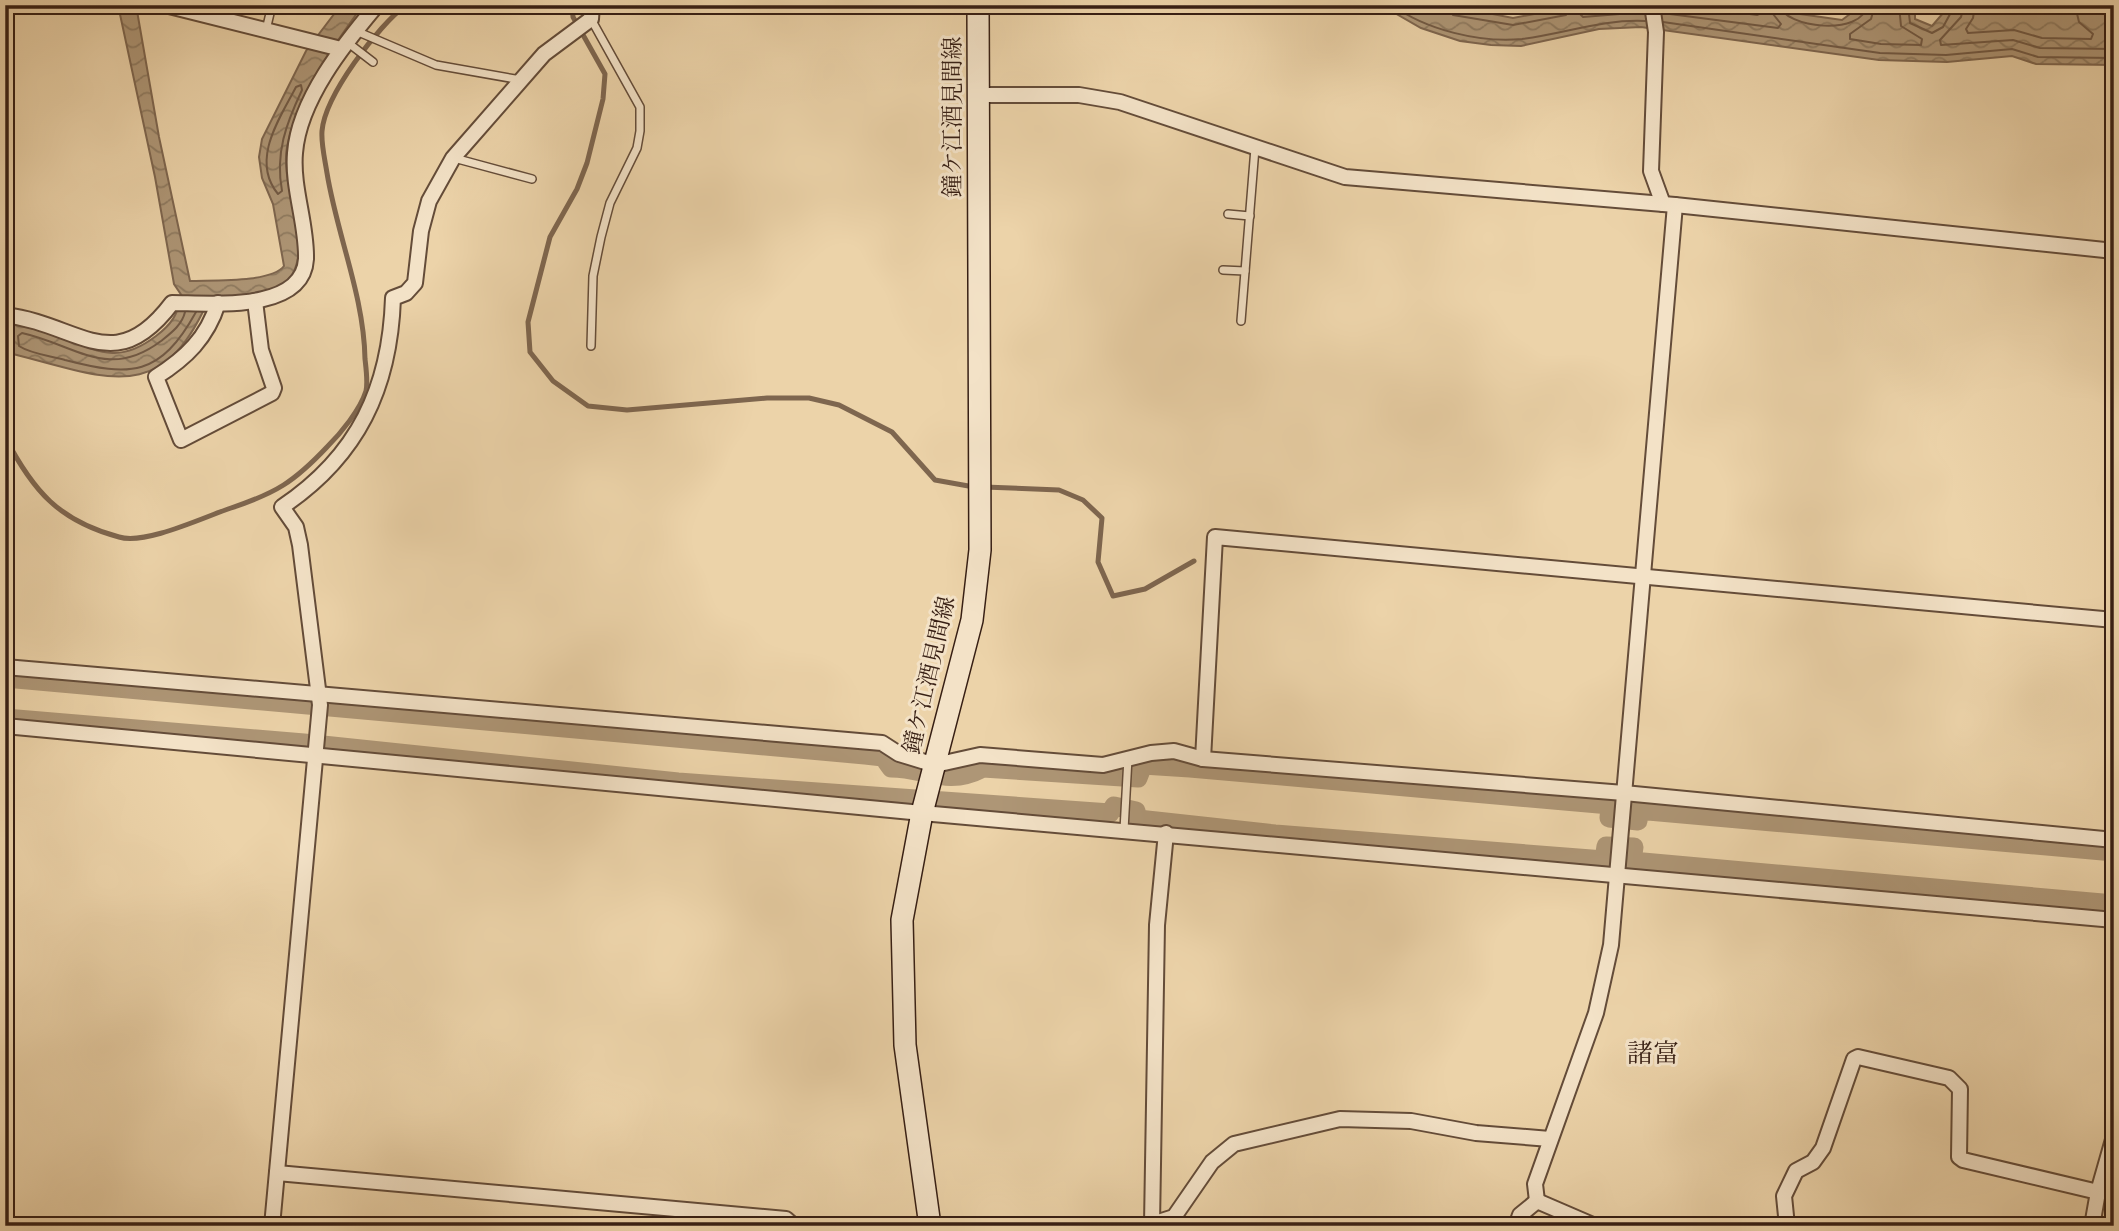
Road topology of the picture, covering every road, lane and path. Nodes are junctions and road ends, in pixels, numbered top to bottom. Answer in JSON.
{"nodes":[{"id":1,"x":165,"y":5,"type":"edge"},
{"id":2,"x":272,"y":5,"type":"edge"},
{"id":3,"x":377,"y":5,"type":"edge"},
{"id":4,"x":978,"y":5,"type":"edge"},
{"id":5,"x":1652,"y":5,"type":"edge"},
{"id":6,"x":591,"y":12,"type":"edge"},
{"id":7,"x":266,"y":30,"type":"junction"},
{"id":8,"x":347,"y":41,"type":"junction"},
{"id":9,"x":373,"y":62,"type":"dead end"},
{"id":10,"x":521,"y":80,"type":"junction"},
{"id":11,"x":979,"y":95,"type":"junction"},
{"id":12,"x":1255,"y":148,"type":"junction"},
{"id":13,"x":453,"y":158,"type":"junction"},
{"id":14,"x":532,"y":179,"type":"dead end"},
{"id":15,"x":1669,"y":205,"type":"junction"},
{"id":16,"x":1228,"y":214,"type":"dead end"},
{"id":17,"x":1250,"y":216,"type":"junction"},
{"id":18,"x":2114,"y":251,"type":"edge"},
{"id":19,"x":1223,"y":270,"type":"dead end"},
{"id":20,"x":1245,"y":271,"type":"junction"},
{"id":21,"x":255,"y":301,"type":"junction"},
{"id":22,"x":218,"y":303,"type":"junction"},
{"id":23,"x":5,"y":315,"type":"edge"},
{"id":24,"x":1241,"y":321,"type":"dead end"},
{"id":25,"x":591,"y":346,"type":"dead end"},
{"id":26,"x":1644,"y":577,"type":"junction"},
{"id":27,"x":2114,"y":620,"type":"edge"},
{"id":28,"x":5,"y":667,"type":"edge"},
{"id":29,"x":319,"y":700,"type":"junction"},
{"id":30,"x":5,"y":726,"type":"edge"},
{"id":31,"x":316,"y":752,"type":"junction"},
{"id":32,"x":1128,"y":757,"type":"junction"},
{"id":33,"x":1203,"y":759,"type":"junction"},
{"id":34,"x":934,"y":768,"type":"junction"},
{"id":35,"x":1624,"y":798,"type":"junction"},
{"id":36,"x":923,"y":810,"type":"junction"},
{"id":37,"x":1124,"y":830,"type":"junction"},
{"id":38,"x":1166,"y":833,"type":"junction"},
{"id":39,"x":2114,"y":840,"type":"edge"},
{"id":40,"x":1618,"y":870,"type":"junction"},
{"id":41,"x":2114,"y":920,"type":"edge"},
{"id":42,"x":2114,"y":1136,"type":"edge"},
{"id":43,"x":1550,"y":1139,"type":"junction"},
{"id":44,"x":277,"y":1172,"type":"junction"},
{"id":45,"x":2098,"y":1192,"type":"junction"},
{"id":46,"x":1536,"y":1201,"type":"junction"},
{"id":47,"x":1147,"y":1225,"type":"edge"},
{"id":48,"x":272,"y":1226,"type":"edge"},
{"id":49,"x":794,"y":1226,"type":"edge"},
{"id":50,"x":930,"y":1226,"type":"edge"},
{"id":51,"x":1516,"y":1226,"type":"edge"},
{"id":52,"x":1595,"y":1226,"type":"edge"},
{"id":53,"x":1787,"y":1226,"type":"edge"},
{"id":54,"x":2092,"y":1226,"type":"edge"}],
"edges":[{"from":1,"to":7,"type":"street"},
{"from":2,"to":7,"type":"lane"},
{"from":3,"to":8,"type":"street"},
{"from":4,"to":11,"type":"main road","name":"鐘ケ江酒見間線"},
{"from":5,"to":15,"type":"street"},
{"from":6,"to":10,"type":"street"},
{"from":6,"to":25,"type":"lane"},
{"from":7,"to":8,"type":"street"},
{"from":8,"to":9,"type":"lane"},
{"from":8,"to":10,"type":"lane"},
{"from":8,"to":21,"type":"street"},
{"from":10,"to":13,"type":"street"},
{"from":11,"to":12,"type":"street"},
{"from":11,"to":34,"type":"main road","name":"鐘ケ江酒見間線"},
{"from":12,"to":15,"type":"street"},
{"from":12,"to":17,"type":"lane"},
{"from":13,"to":14,"type":"lane"},
{"from":13,"to":29,"type":"street"},
{"from":15,"to":18,"type":"street"},
{"from":15,"to":26,"type":"street"},
{"from":16,"to":17,"type":"lane"},
{"from":17,"to":20,"type":"lane"},
{"from":19,"to":20,"type":"lane"},
{"from":20,"to":24,"type":"lane"},
{"from":21,"to":22,"type":"street"},
{"from":21,"to":22,"type":"street"},
{"from":22,"to":23,"type":"street"},
{"from":26,"to":27,"type":"street"},
{"from":26,"to":33,"type":"street"},
{"from":26,"to":35,"type":"street"},
{"from":28,"to":29,"type":"street"},
{"from":29,"to":31,"type":"street"},
{"from":29,"to":34,"type":"street"},
{"from":30,"to":31,"type":"street"},
{"from":31,"to":36,"type":"street"},
{"from":31,"to":44,"type":"street"},
{"from":32,"to":33,"type":"street"},
{"from":32,"to":34,"type":"street"},
{"from":32,"to":37,"type":"lane"},
{"from":33,"to":35,"type":"street"},
{"from":34,"to":36,"type":"main road","name":"鐘ケ江酒見間線"},
{"from":35,"to":39,"type":"street"},
{"from":35,"to":40,"type":"street"},
{"from":36,"to":37,"type":"street"},
{"from":36,"to":50,"type":"main road","name":"鐘ケ江酒見間線"},
{"from":37,"to":38,"type":"street"},
{"from":38,"to":40,"type":"street"},
{"from":38,"to":47,"type":"street"},
{"from":40,"to":41,"type":"street"},
{"from":40,"to":43,"type":"street"},
{"from":42,"to":45,"type":"street"},
{"from":43,"to":46,"type":"street"},
{"from":43,"to":47,"type":"street"},
{"from":44,"to":48,"type":"street"},
{"from":44,"to":49,"type":"street"},
{"from":45,"to":53,"type":"street"},
{"from":45,"to":54,"type":"street"},
{"from":46,"to":51,"type":"street"},
{"from":46,"to":52,"type":"street"}]}
